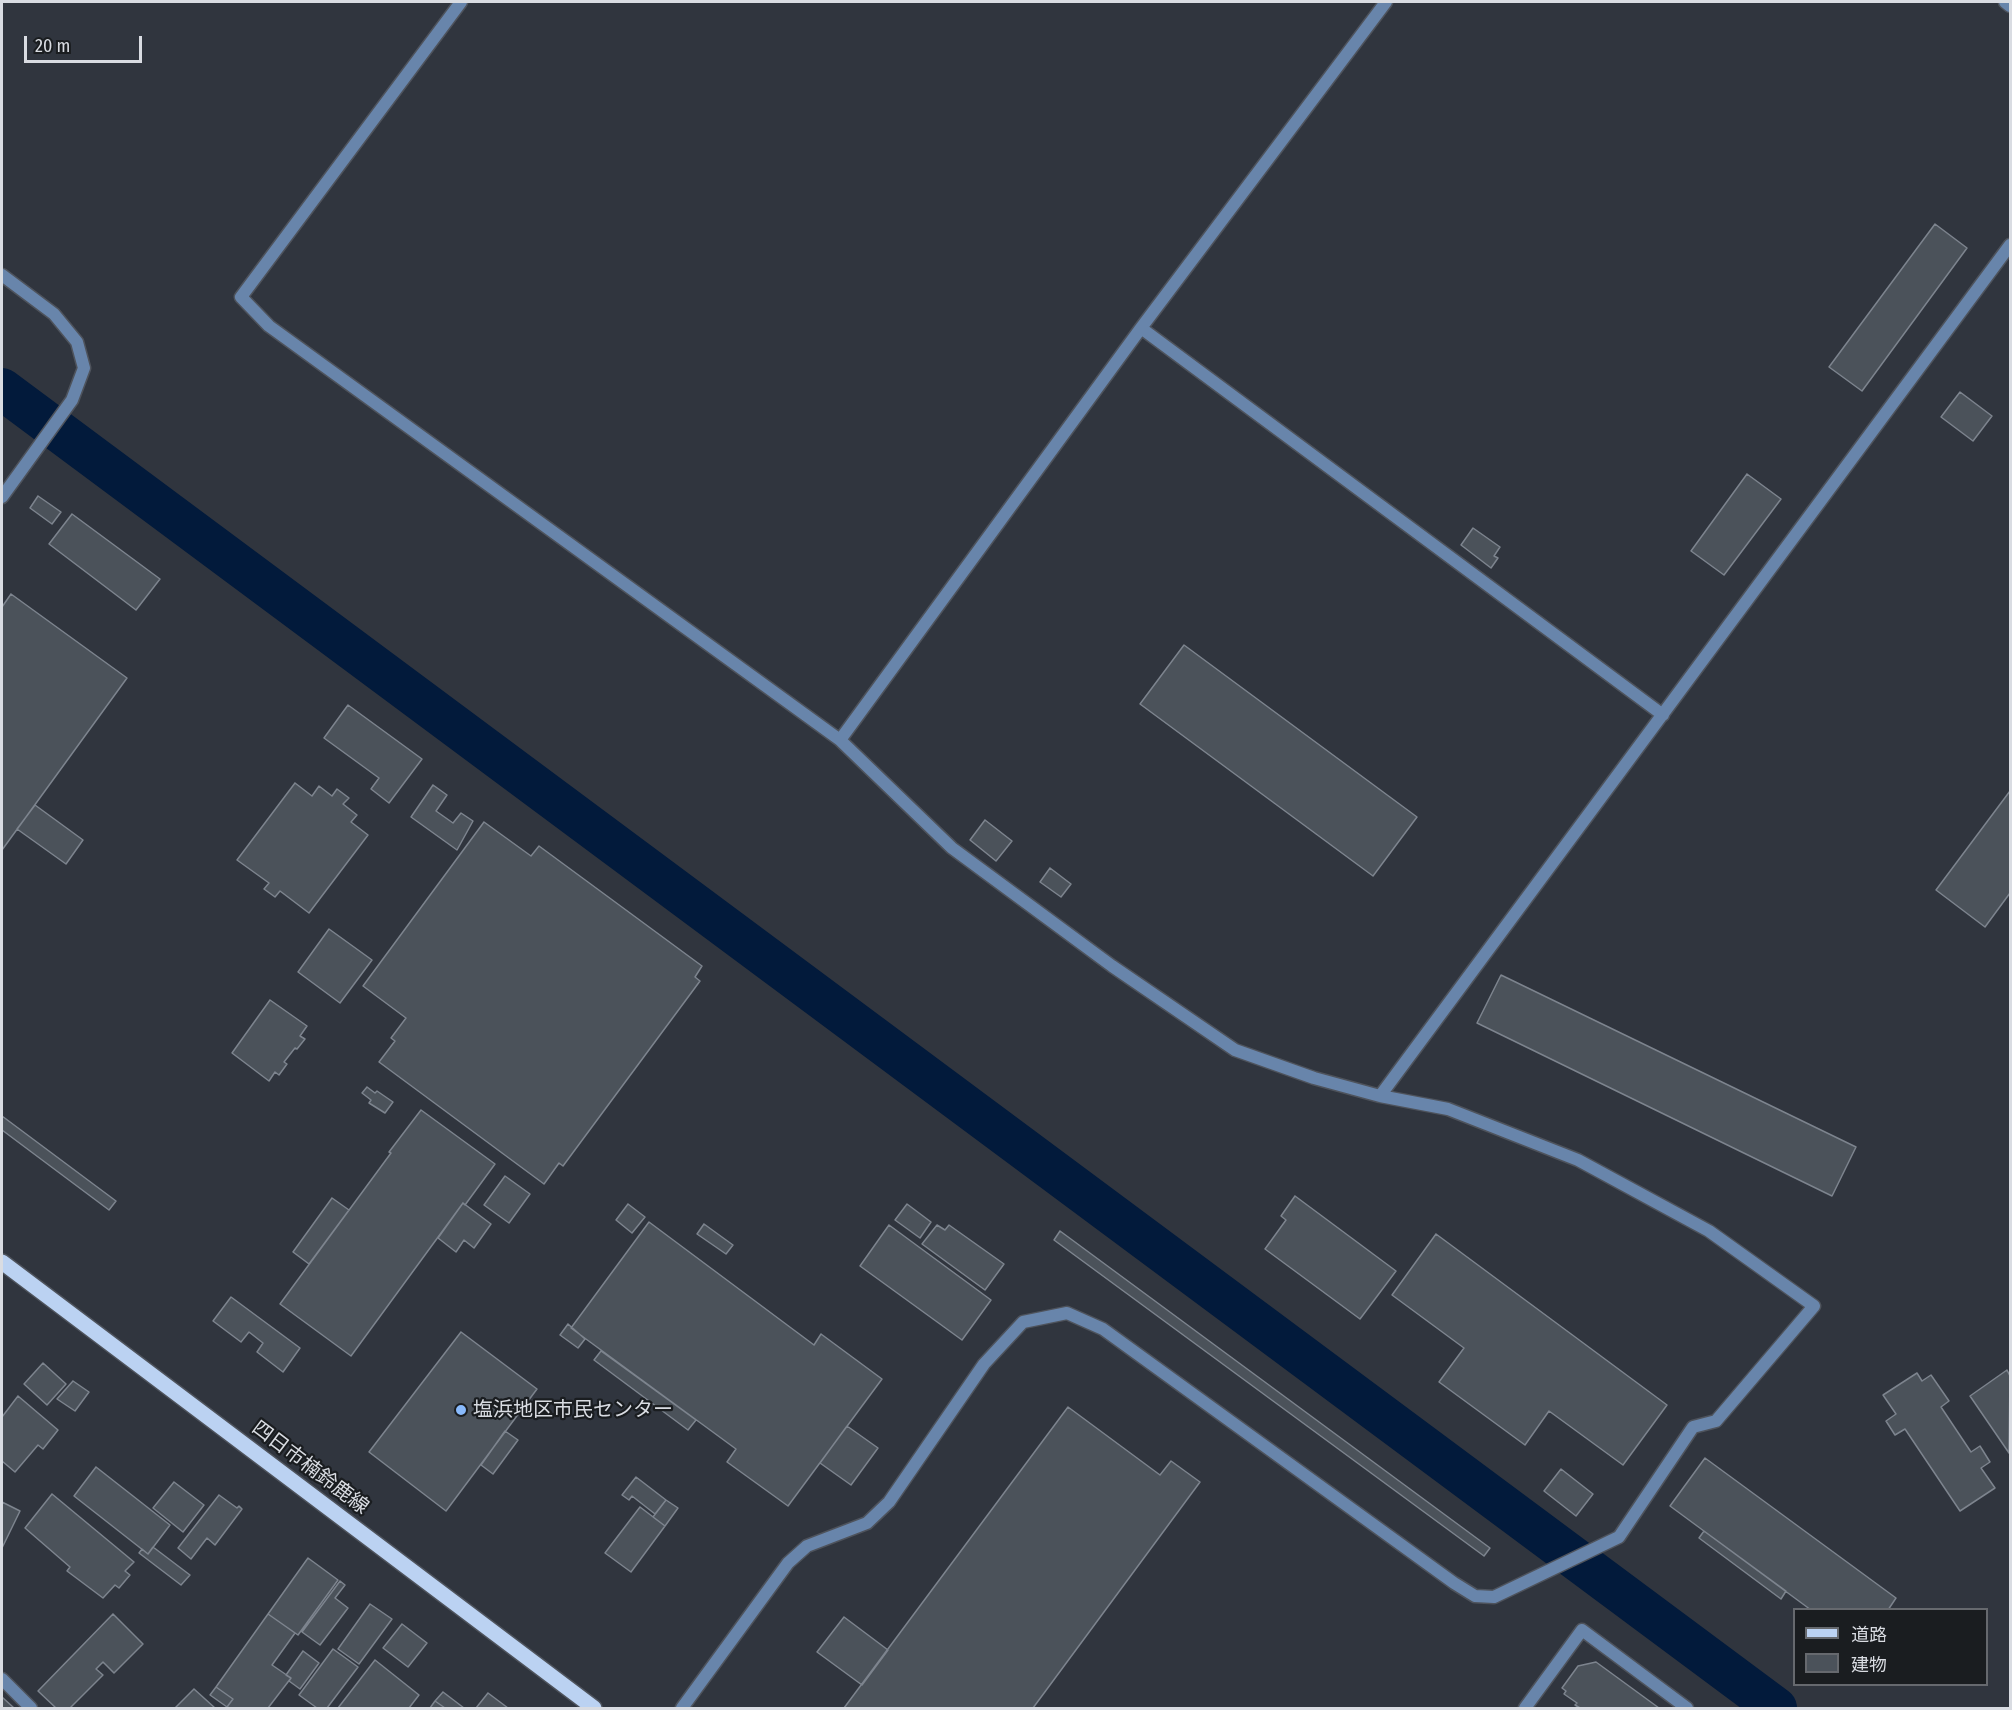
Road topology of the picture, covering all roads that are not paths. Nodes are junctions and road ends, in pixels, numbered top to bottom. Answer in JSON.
{"nodes":[{"id":1,"x":461,"y":2,"type":"edge"},
{"id":2,"x":1386,"y":2,"type":"edge"},
{"id":3,"x":2005,"y":2,"type":"edge"},
{"id":4,"x":2010,"y":6,"type":"edge"},
{"id":5,"x":2010,"y":244,"type":"edge"},
{"id":6,"x":2,"y":275,"type":"edge"},
{"id":7,"x":1141,"y":328,"type":"junction"},
{"id":8,"x":2,"y":497,"type":"edge"},
{"id":9,"x":1663,"y":715,"type":"junction"},
{"id":10,"x":840,"y":740,"type":"junction"},
{"id":11,"x":1380,"y":1096,"type":"junction"},
{"id":12,"x":2,"y":1262,"type":"edge"},
{"id":13,"x":2,"y":1679,"type":"edge"},
{"id":14,"x":31,"y":1708,"type":"edge"},
{"id":15,"x":594,"y":1708,"type":"edge"},
{"id":16,"x":682,"y":1708,"type":"edge"},
{"id":17,"x":1525,"y":1708,"type":"edge"},
{"id":18,"x":1687,"y":1708,"type":"edge"}],
"edges":[{"from":1,"to":10,"type":"street"},
{"from":2,"to":7,"type":"street"},
{"from":3,"to":4,"type":"street"},
{"from":5,"to":9,"type":"street"},
{"from":6,"to":8,"type":"street"},
{"from":7,"to":9,"type":"street"},
{"from":7,"to":10,"type":"street"},
{"from":9,"to":11,"type":"street"},
{"from":10,"to":11,"type":"street"},
{"from":11,"to":16,"type":"street"},
{"from":12,"to":15,"type":"main road","name":"四日市楠鈴鹿線"},
{"from":13,"to":14,"type":"street"},
{"from":17,"to":18,"type":"street"}]}
